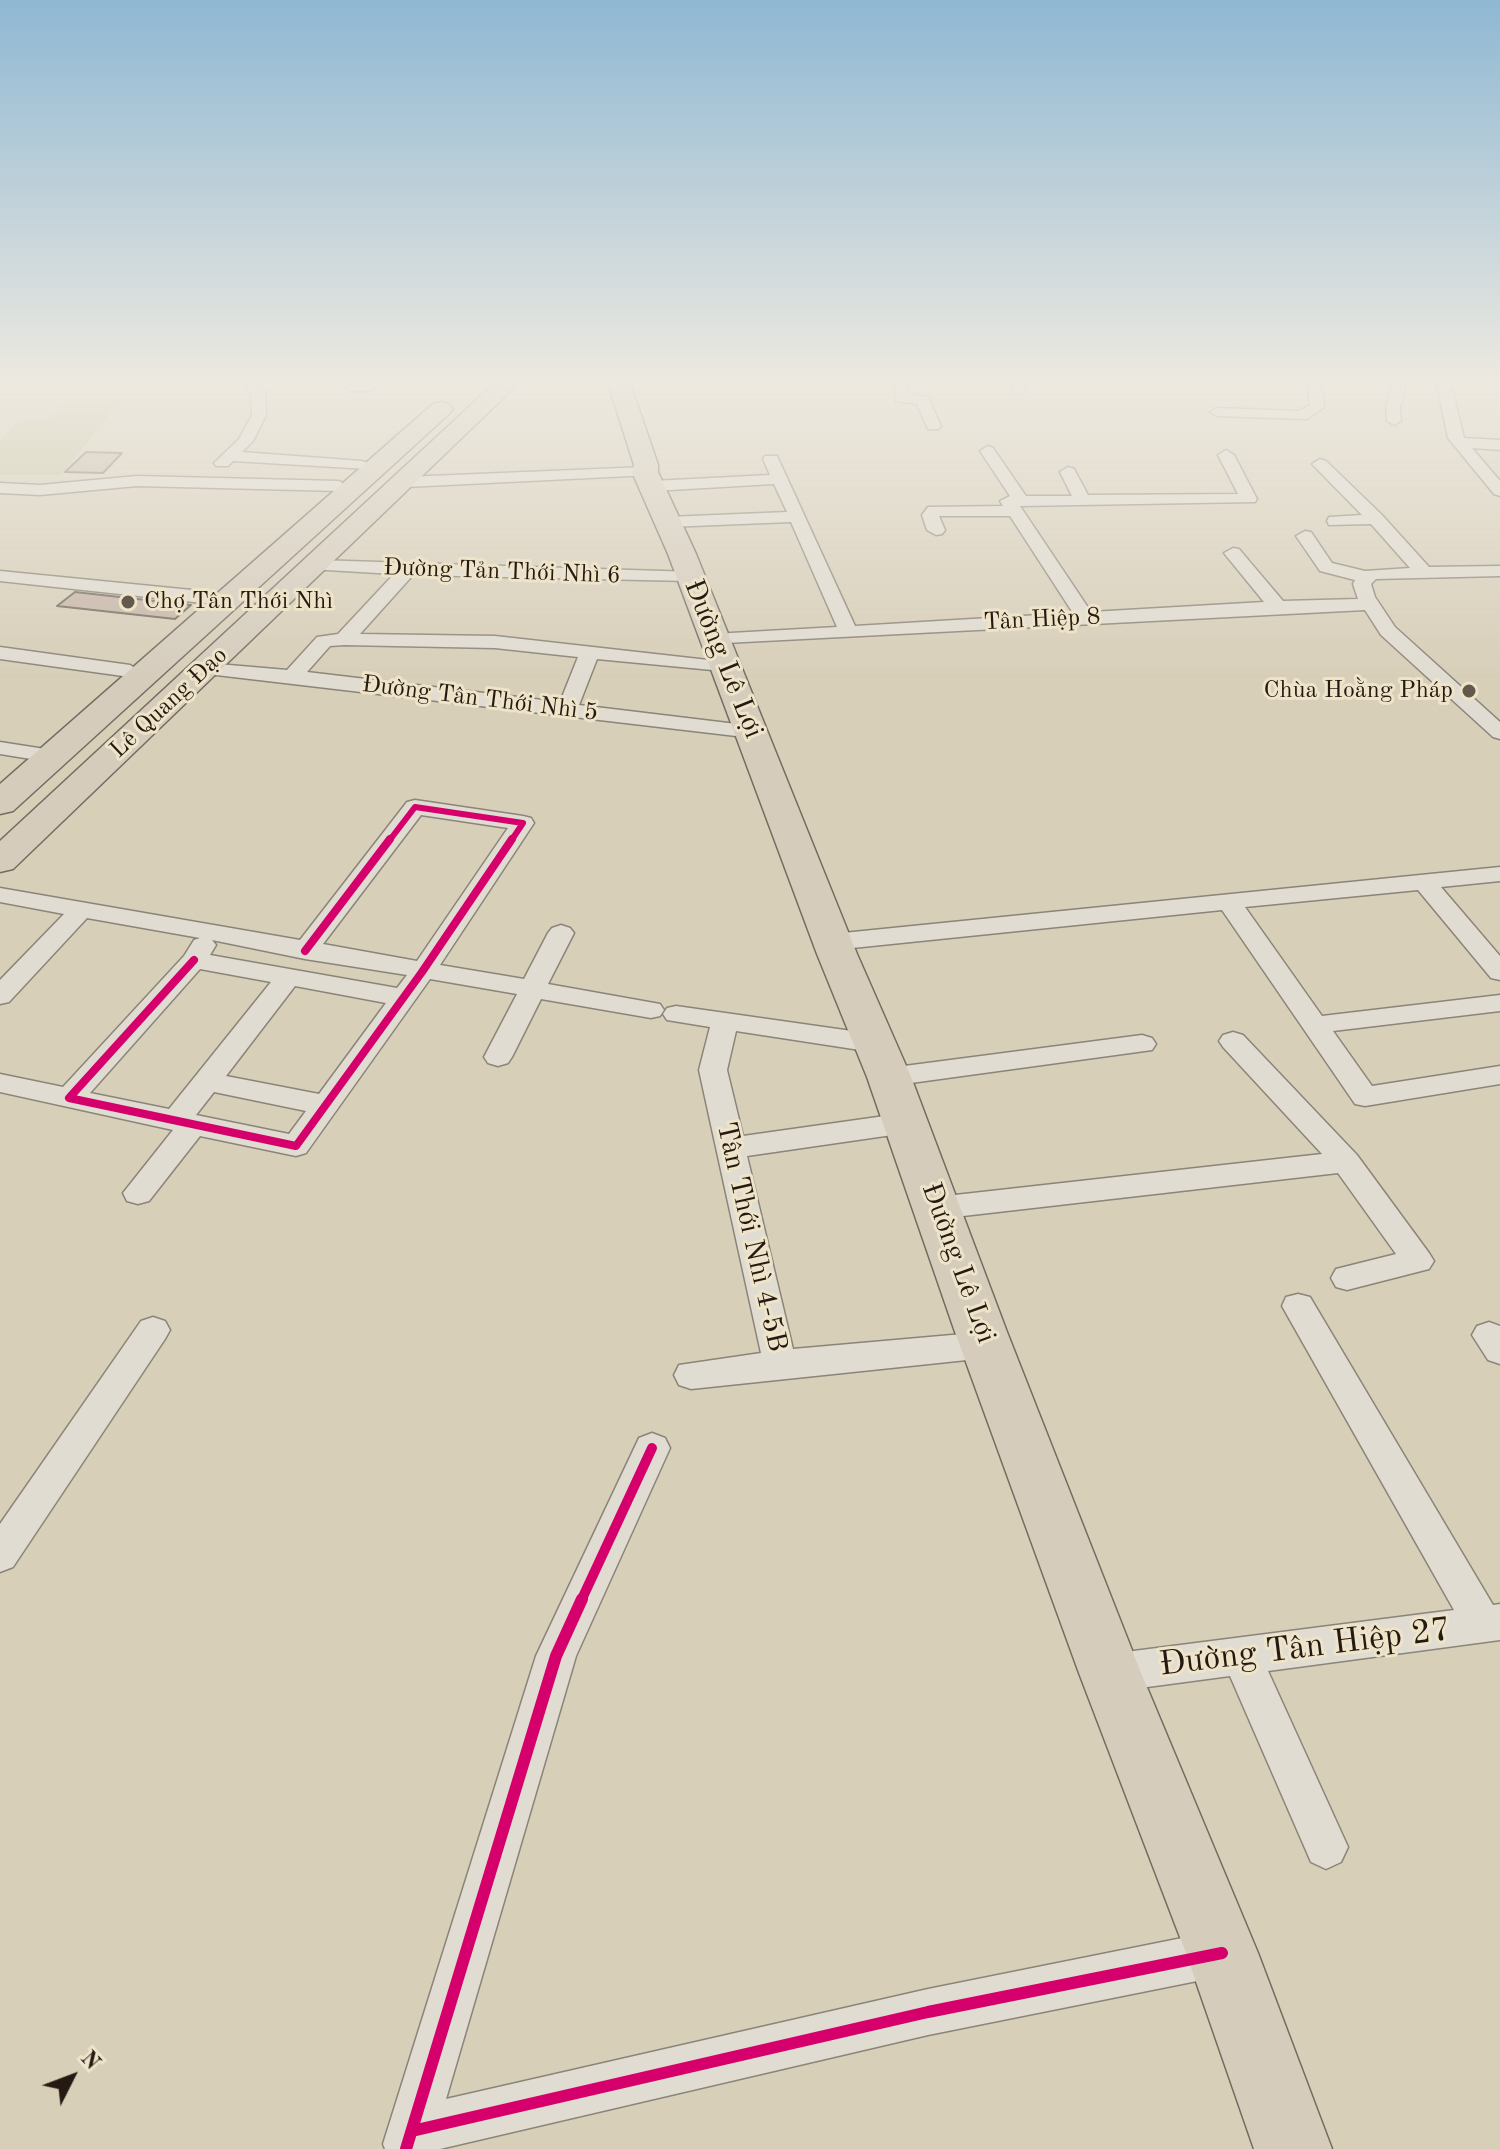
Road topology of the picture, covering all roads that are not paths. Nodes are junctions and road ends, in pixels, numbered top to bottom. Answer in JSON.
{"nodes":[{"id":1,"x":205,"y":480,"type":"edge"},
{"id":2,"x":346,"y":480,"type":"edge"},
{"id":3,"x":360,"y":480,"type":"edge"},
{"id":4,"x":385,"y":480,"type":"edge"},
{"id":5,"x":651,"y":480,"type":"edge"},
{"id":6,"x":769,"y":480,"type":"edge"},
{"id":7,"x":781,"y":480,"type":"edge"},
{"id":8,"x":1004,"y":480,"type":"edge"},
{"id":9,"x":1072,"y":480,"type":"edge"},
{"id":10,"x":1239,"y":480,"type":"edge"},
{"id":11,"x":1337,"y":480,"type":"edge"},
{"id":12,"x":406,"y":482,"type":"joint"},
{"id":13,"x":202,"y":483,"type":"junction"},
{"id":14,"x":339,"y":486,"type":"junction"},
{"id":15,"x":0,"y":488,"type":"edge"},
{"id":16,"x":656,"y":493,"type":"junction"},
{"id":17,"x":1083,"y":501,"type":"junction"},
{"id":18,"x":1018,"y":506,"type":"junction"},
{"id":19,"x":797,"y":517,"type":"junction"},
{"id":20,"x":1376,"y":519,"type":"junction"},
{"id":21,"x":1335,"y":521,"type":"dead end"},
{"id":22,"x":936,"y":530,"type":"dead end"},
{"id":23,"x":1305,"y":536,"type":"dead end"},
{"id":24,"x":1233,"y":553,"type":"dead end"},
{"id":25,"x":316,"y":565,"type":"junction"},
{"id":26,"x":408,"y":570,"type":"junction"},
{"id":27,"x":1500,"y":571,"type":"edge"},
{"id":28,"x":1423,"y":572,"type":"junction"},
{"id":29,"x":0,"y":576,"type":"edge"},
{"id":30,"x":688,"y":576,"type":"junction"},
{"id":31,"x":1365,"y":577,"type":"junction"},
{"id":32,"x":212,"y":598,"type":"junction"},
{"id":33,"x":1370,"y":604,"type":"junction"},
{"id":34,"x":1277,"y":606,"type":"junction"},
{"id":35,"x":1085,"y":617,"type":"junction"},
{"id":36,"x":848,"y":631,"type":"junction"},
{"id":37,"x":344,"y":639,"type":"junction"},
{"id":38,"x":590,"y":651,"type":"junction"},
{"id":39,"x":0,"y":653,"type":"edge"},
{"id":40,"x":720,"y":654,"type":"junction"},
{"id":41,"x":206,"y":669,"type":"junction"},
{"id":42,"x":130,"y":671,"type":"junction"},
{"id":43,"x":292,"y":676,"type":"junction"},
{"id":44,"x":567,"y":710,"type":"junction"},
{"id":45,"x":753,"y":732,"type":"junction"},
{"id":46,"x":1500,"y":733,"type":"edge"},
{"id":47,"x":0,"y":748,"type":"edge"},
{"id":48,"x":37,"y":754,"type":"junction"},
{"id":49,"x":0,"y":787,"type":"edge"},
{"id":50,"x":0,"y":803,"type":"edge"},
{"id":51,"x":0,"y":836,"type":"edge"},
{"id":52,"x":0,"y":861,"type":"edge"},
{"id":53,"x":1500,"y":874,"type":"edge"},
{"id":54,"x":1424,"y":882,"type":"junction"},
{"id":55,"x":0,"y":895,"type":"edge"},
{"id":56,"x":1229,"y":902,"type":"junction"},
{"id":57,"x":80,"y":911,"type":"junction"},
{"id":58,"x":561,"y":933,"type":"dead end"},
{"id":59,"x":209,"y":934,"type":"junction"},
{"id":60,"x":833,"y":942,"type":"junction"},
{"id":61,"x":305,"y":951,"type":"junction"},
{"id":62,"x":194,"y":960,"type":"junction"},
{"id":63,"x":422,"y":972,"type":"junction"},
{"id":64,"x":1500,"y":972,"type":"edge"},
{"id":65,"x":288,"y":977,"type":"junction"},
{"id":66,"x":532,"y":991,"type":"junction"},
{"id":67,"x":0,"y":996,"type":"edge"},
{"id":68,"x":404,"y":998,"type":"junction"},
{"id":69,"x":1500,"y":1003,"type":"edge"},
{"id":70,"x":725,"y":1022,"type":"junction"},
{"id":71,"x":1314,"y":1025,"type":"junction"},
{"id":72,"x":1233,"y":1041,"type":"dead end"},
{"id":73,"x":1142,"y":1044,"type":"dead end"},
{"id":74,"x":498,"y":1057,"type":"dead end"},
{"id":75,"x":1500,"y":1075,"type":"edge"},
{"id":76,"x":207,"y":1081,"type":"junction"},
{"id":77,"x":889,"y":1081,"type":"junction"},
{"id":78,"x":0,"y":1083,"type":"edge"},
{"id":79,"x":69,"y":1098,"type":"junction"},
{"id":80,"x":326,"y":1105,"type":"junction"},
{"id":81,"x":184,"y":1123,"type":"junction"},
{"id":82,"x":731,"y":1148,"type":"junction"},
{"id":83,"x":1346,"y":1162,"type":"junction"},
{"id":84,"x":138,"y":1193,"type":"dead end"},
{"id":85,"x":937,"y":1208,"type":"junction"},
{"id":86,"x":1347,"y":1278,"type":"dead end"},
{"id":87,"x":1298,"y":1306,"type":"dead end"},
{"id":88,"x":153,"y":1330,"type":"dead end"},
{"id":89,"x":986,"y":1345,"type":"junction"},
{"id":90,"x":780,"y":1364,"type":"junction"},
{"id":91,"x":691,"y":1375,"type":"dead end"},
{"id":92,"x":652,"y":1448,"type":"dead end"},
{"id":93,"x":0,"y":1555,"type":"edge"},
{"id":94,"x":1492,"y":1624,"type":"edge"},
{"id":95,"x":1242,"y":1658,"type":"junction"},
{"id":96,"x":1110,"y":1673,"type":"junction"},
{"id":97,"x":1326,"y":1847,"type":"dead end"},
{"id":98,"x":1222,"y":1953,"type":"junction"},
{"id":99,"x":409,"y":2140,"type":"edge"},
{"id":100,"x":1293,"y":2149,"type":"edge"}],
"edges":[{"from":1,"to":13,"type":"street"},
{"from":2,"to":14,"type":"main road","name":"Lê Quang Đạo"},
{"from":3,"to":50,"type":"main road","name":"Lê Quang Đạo"},
{"from":4,"to":51,"type":"main road","name":"Lê Quang Đạo"},
{"from":5,"to":16,"type":"main road","name":"Đường Lê Lợi"},
{"from":6,"to":16,"type":"street"},
{"from":7,"to":19,"type":"street"},
{"from":8,"to":18,"type":"street"},
{"from":9,"to":17,"type":"street"},
{"from":10,"to":17,"type":"street"},
{"from":11,"to":20,"type":"street"},
{"from":12,"to":16,"type":"street"},
{"from":12,"to":25,"type":"main road","name":"Lê Quang Đạo"},
{"from":13,"to":14,"type":"street"},
{"from":13,"to":15,"type":"street"},
{"from":14,"to":32,"type":"main road","name":"Lê Quang Đạo"},
{"from":16,"to":19,"type":"street"},
{"from":16,"to":30,"type":"main road","name":"Đường Lê Lợi"},
{"from":17,"to":18,"type":"street"},
{"from":18,"to":22,"type":"street"},
{"from":18,"to":35,"type":"street"},
{"from":19,"to":36,"type":"street"},
{"from":20,"to":21,"type":"street"},
{"from":20,"to":28,"type":"street"},
{"from":23,"to":31,"type":"street"},
{"from":24,"to":34,"type":"street"},
{"from":25,"to":26,"type":"street","name":"Đường Tản Thới Nhì 6"},
{"from":25,"to":41,"type":"main road","name":"Lê Quang Đạo"},
{"from":26,"to":30,"type":"street","name":"Đường Tản Thới Nhì 6"},
{"from":26,"to":37,"type":"street"},
{"from":27,"to":28,"type":"street"},
{"from":28,"to":31,"type":"street"},
{"from":29,"to":32,"type":"street"},
{"from":30,"to":40,"type":"main road","name":"Đường Lê Lợi"},
{"from":31,"to":33,"type":"street"},
{"from":32,"to":42,"type":"main road","name":"Lê Quang Đạo"},
{"from":33,"to":34,"type":"street","name":"Tân Hiệp 8"},
{"from":33,"to":46,"type":"street"},
{"from":34,"to":35,"type":"street","name":"Tân Hiệp 8"},
{"from":35,"to":36,"type":"street","name":"Tân Hiệp 8"},
{"from":36,"to":40,"type":"street","name":"Tân Hiệp 8"},
{"from":37,"to":38,"type":"street","name":"Tân Hiệp 8"},
{"from":37,"to":43,"type":"street"},
{"from":38,"to":40,"type":"street","name":"Tân Hiệp 8"},
{"from":38,"to":44,"type":"street"},
{"from":39,"to":42,"type":"street"},
{"from":40,"to":45,"type":"main road","name":"Đường Lê Lợi"},
{"from":41,"to":43,"type":"street","name":"Đường Tân Thới Nhì 5"},
{"from":41,"to":52,"type":"main road","name":"Lê Quang Đạo"},
{"from":42,"to":48,"type":"main road","name":"Lê Quang Đạo"},
{"from":43,"to":44,"type":"street","name":"Đường Tân Thới Nhì 5"},
{"from":44,"to":45,"type":"street","name":"Đường Tân Thới Nhì 5"},
{"from":45,"to":60,"type":"main road","name":"Đường Lê Lợi"},
{"from":47,"to":48,"type":"street"},
{"from":48,"to":49,"type":"main road","name":"Lê Quang Đạo"},
{"from":53,"to":54,"type":"street"},
{"from":54,"to":56,"type":"street"},
{"from":54,"to":64,"type":"street"},
{"from":55,"to":57,"type":"street"},
{"from":56,"to":60,"type":"street"},
{"from":56,"to":71,"type":"street"},
{"from":57,"to":59,"type":"street"},
{"from":57,"to":67,"type":"street"},
{"from":58,"to":66,"type":"street"},
{"from":59,"to":61,"type":"street"},
{"from":59,"to":62,"type":"street"},
{"from":60,"to":77,"type":"main road","name":"Đường Lê Lợi"},
{"from":61,"to":63,"type":"street"},
{"from":61,"to":63,"type":"street"},
{"from":62,"to":65,"type":"street"},
{"from":62,"to":79,"type":"street"},
{"from":63,"to":66,"type":"street"},
{"from":63,"to":68,"type":"street"},
{"from":65,"to":68,"type":"street"},
{"from":65,"to":76,"type":"street"},
{"from":66,"to":70,"type":"street"},
{"from":66,"to":74,"type":"street"},
{"from":68,"to":80,"type":"street"},
{"from":69,"to":71,"type":"street"},
{"from":70,"to":77,"type":"street"},
{"from":70,"to":82,"type":"street","name":"Tân Thới Nhì 4-5B"},
{"from":71,"to":75,"type":"street"},
{"from":72,"to":83,"type":"street"},
{"from":73,"to":77,"type":"street"},
{"from":76,"to":80,"type":"street"},
{"from":76,"to":81,"type":"street"},
{"from":77,"to":82,"type":"street"},
{"from":77,"to":85,"type":"main road","name":"Đường Lê Lợi"},
{"from":78,"to":79,"type":"street"},
{"from":79,"to":81,"type":"street"},
{"from":80,"to":81,"type":"street"},
{"from":81,"to":84,"type":"street"},
{"from":82,"to":90,"type":"street","name":"Tân Thới Nhì 4-5B"},
{"from":83,"to":85,"type":"street"},
{"from":83,"to":86,"type":"street"},
{"from":85,"to":89,"type":"main road","name":"Đường Lê Lợi"},
{"from":87,"to":94,"type":"street"},
{"from":88,"to":93,"type":"street"},
{"from":89,"to":90,"type":"street"},
{"from":89,"to":96,"type":"main road","name":"Đường Lê Lợi"},
{"from":90,"to":91,"type":"street","name":"Tân Thới Nhì 4-5B"},
{"from":92,"to":99,"type":"street"},
{"from":94,"to":95,"type":"street","name":"Đường Tân Hiệp 27"},
{"from":95,"to":96,"type":"street","name":"Đường Tân Hiệp 27"},
{"from":95,"to":97,"type":"street"},
{"from":96,"to":98,"type":"main road","name":"Đường Lê Lợi"},
{"from":98,"to":99,"type":"street"},
{"from":98,"to":100,"type":"main road","name":"Đường Lê Lợi"}]}
